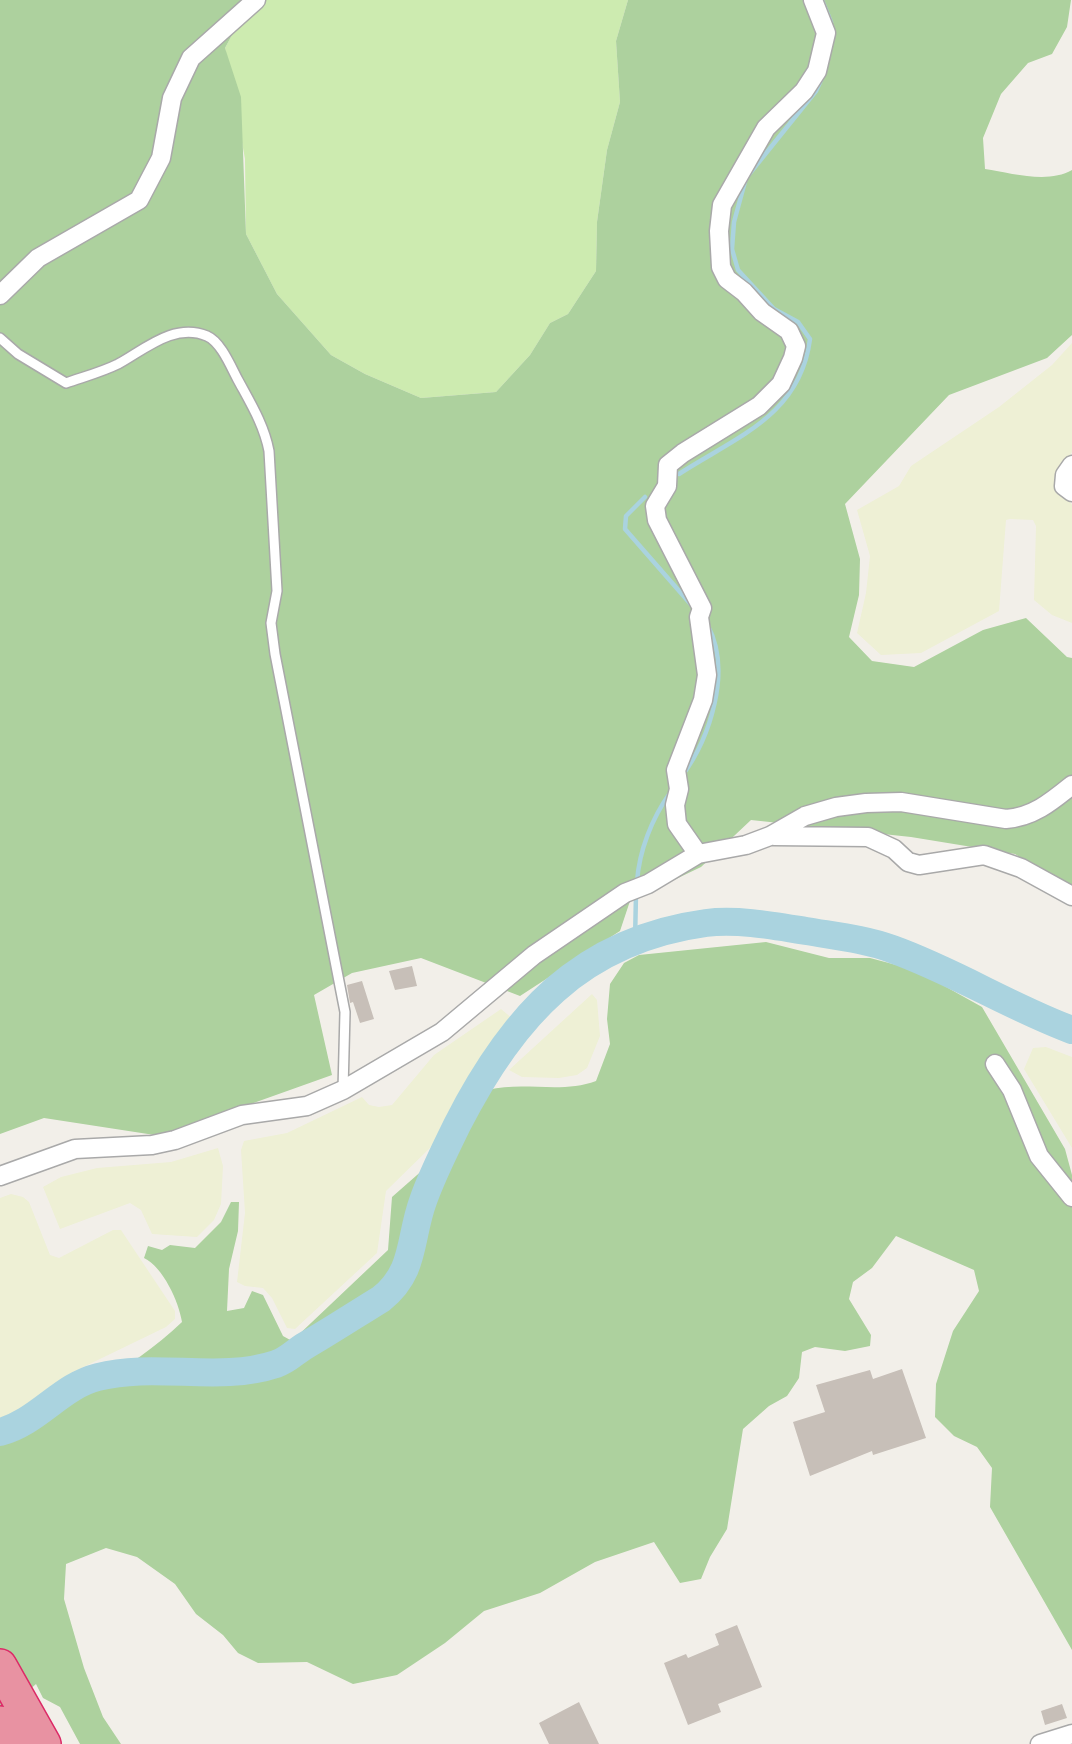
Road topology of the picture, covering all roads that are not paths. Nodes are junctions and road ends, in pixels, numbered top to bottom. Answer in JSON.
{"nodes":[{"id":1,"x":256,"y":0,"type":"edge"},
{"id":2,"x":813,"y":0,"type":"edge"},
{"id":3,"x":0,"y":295,"type":"edge"},
{"id":4,"x":0,"y":338,"type":"edge"},
{"id":5,"x":1072,"y":465,"type":"edge"},
{"id":6,"x":1072,"y":492,"type":"edge"},
{"id":7,"x":1072,"y":785,"type":"edge"},
{"id":8,"x":770,"y":836,"type":"junction"},
{"id":9,"x":698,"y":854,"type":"junction"},
{"id":10,"x":1072,"y":896,"type":"edge"},
{"id":11,"x":995,"y":1064,"type":"dead end"},
{"id":12,"x":343,"y":1090,"type":"junction"},
{"id":13,"x":0,"y":1176,"type":"edge"},
{"id":14,"x":1072,"y":1197,"type":"edge"},
{"id":15,"x":0,"y":1666,"type":"edge"},
{"id":16,"x":9,"y":1710,"type":"edge"},
{"id":17,"x":1072,"y":1734,"type":"edge"},
{"id":18,"x":12,"y":1744,"type":"edge"},
{"id":19,"x":44,"y":1744,"type":"edge"},
{"id":20,"x":1040,"y":1744,"type":"edge"}],
"edges":[{"from":1,"to":3,"type":"street"},
{"from":2,"to":9,"type":"street"},
{"from":4,"to":12,"type":"lane"},
{"from":5,"to":6,"type":"street"},
{"from":7,"to":8,"type":"street"},
{"from":8,"to":9,"type":"street"},
{"from":8,"to":10,"type":"street"},
{"from":9,"to":12,"type":"street"},
{"from":11,"to":14,"type":"street"},
{"from":12,"to":13,"type":"street"},
{"from":15,"to":16,"type":"highway"},
{"from":16,"to":18,"type":"highway"},
{"from":16,"to":19,"type":"highway"},
{"from":17,"to":20,"type":"street"}]}
